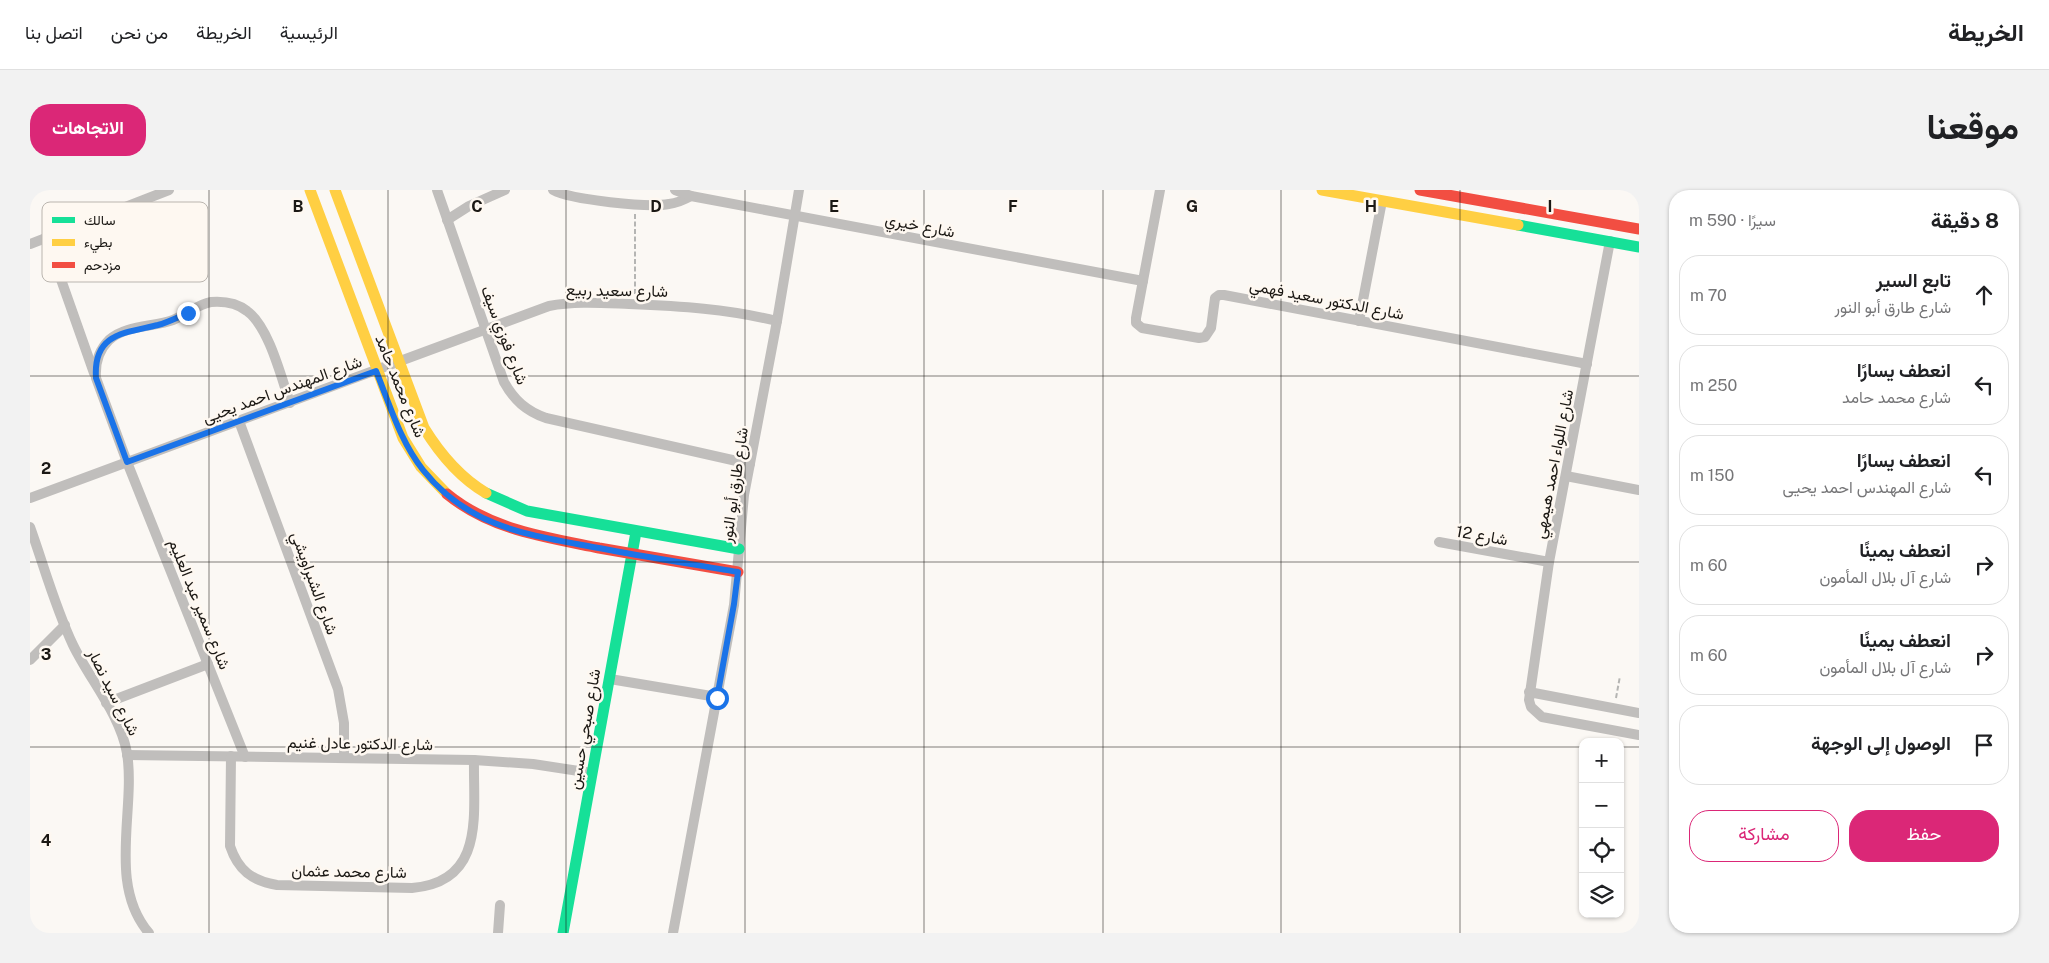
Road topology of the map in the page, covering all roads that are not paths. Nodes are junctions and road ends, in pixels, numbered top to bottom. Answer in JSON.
{"nodes":[{"id":1,"x":170,"y":190,"type":"edge"},
{"id":2,"x":310,"y":190,"type":"edge"},
{"id":3,"x":335,"y":190,"type":"edge"},
{"id":4,"x":437,"y":190,"type":"edge"},
{"id":5,"x":505,"y":190,"type":"edge"},
{"id":6,"x":553,"y":190,"type":"edge"},
{"id":7,"x":676,"y":190,"type":"edge"},
{"id":8,"x":800,"y":190,"type":"edge"},
{"id":9,"x":1160,"y":190,"type":"edge"},
{"id":10,"x":1322,"y":190,"type":"edge"},
{"id":11,"x":1420,"y":190,"type":"edge"},
{"id":12,"x":692,"y":196,"type":"junction"},
{"id":13,"x":1382,"y":201,"type":"junction"},
{"id":14,"x":138,"y":202,"type":"edge"},
{"id":15,"x":795,"y":217,"type":"junction"},
{"id":16,"x":447,"y":220,"type":"junction"},
{"id":17,"x":1639,"y":229,"type":"edge"},
{"id":18,"x":42,"y":239,"type":"edge"},
{"id":19,"x":1610,"y":241,"type":"junction"},
{"id":20,"x":30,"y":244,"type":"edge"},
{"id":21,"x":1639,"y":247,"type":"edge"},
{"id":22,"x":1143,"y":281,"type":"junction"},
{"id":23,"x":62,"y":282,"type":"edge"},
{"id":24,"x":1359,"y":321,"type":"junction"},
{"id":25,"x":777,"y":322,"type":"junction"},
{"id":26,"x":485,"y":329,"type":"junction"},
{"id":27,"x":398,"y":363,"type":"junction"},
{"id":28,"x":1587,"y":364,"type":"junction"},
{"id":29,"x":376,"y":371,"type":"junction"},
{"id":30,"x":96,"y":378,"type":"junction"},
{"id":31,"x":290,"y":403,"type":"junction"},
{"id":32,"x":239,"y":421,"type":"junction"},
{"id":33,"x":127,"y":462,"type":"junction"},
{"id":34,"x":750,"y":464,"type":"junction"},
{"id":35,"x":1566,"y":476,"type":"junction"},
{"id":36,"x":1639,"y":490,"type":"edge"},
{"id":37,"x":30,"y":498,"type":"edge"},
{"id":38,"x":30,"y":527,"type":"edge"},
{"id":39,"x":636,"y":532,"type":"junction"},
{"id":40,"x":1439,"y":542,"type":"dead end"},
{"id":41,"x":739,"y":549,"type":"junction"},
{"id":42,"x":632,"y":554,"type":"junction"},
{"id":43,"x":1549,"y":562,"type":"junction"},
{"id":44,"x":738,"y":572,"type":"junction"},
{"id":45,"x":65,"y":625,"type":"junction"},
{"id":46,"x":30,"y":660,"type":"edge"},
{"id":47,"x":208,"y":664,"type":"junction"},
{"id":48,"x":610,"y":679,"type":"junction"},
{"id":49,"x":1530,"y":692,"type":"junction"},
{"id":50,"x":717,"y":698,"type":"junction"},
{"id":51,"x":106,"y":703,"type":"junction"},
{"id":52,"x":1639,"y":713,"type":"edge"},
{"id":53,"x":1639,"y":735,"type":"edge"},
{"id":54,"x":127,"y":754,"type":"junction"},
{"id":55,"x":231,"y":756,"type":"junction"},
{"id":56,"x":245,"y":756,"type":"junction"},
{"id":57,"x":344,"y":758,"type":"junction"},
{"id":58,"x":474,"y":760,"type":"junction"},
{"id":59,"x":592,"y":773,"type":"junction"},
{"id":60,"x":500,"y":905,"type":"dead end"},
{"id":61,"x":149,"y":933,"type":"edge"},
{"id":62,"x":498,"y":933,"type":"edge"},
{"id":63,"x":563,"y":933,"type":"edge"},
{"id":64,"x":673,"y":933,"type":"edge"}],
"edges":[{"from":1,"to":14,"type":"street"},
{"from":2,"to":29,"type":"street","name":"شارع محمد حامد"},
{"from":3,"to":27,"type":"street","name":"شارع محمد حامد"},
{"from":4,"to":16,"type":"street","name":"شارع فوزي سيف"},
{"from":5,"to":16,"type":"street"},
{"from":6,"to":12,"type":"street"},
{"from":7,"to":12,"type":"street","name":"شارع خيري"},
{"from":8,"to":15,"type":"street","name":"شارع طارق أبو النور"},
{"from":9,"to":22,"type":"street"},
{"from":10,"to":13,"type":"street"},
{"from":11,"to":17,"type":"street"},
{"from":12,"to":15,"type":"street","name":"شارع خيري"},
{"from":13,"to":19,"type":"street"},
{"from":13,"to":24,"type":"street"},
{"from":15,"to":22,"type":"street","name":"شارع خيري"},
{"from":15,"to":25,"type":"street","name":"شارع طارق أبو النور"},
{"from":16,"to":26,"type":"street","name":"شارع فوزي سيف"},
{"from":18,"to":20,"type":"street"},
{"from":19,"to":21,"type":"street"},
{"from":19,"to":28,"type":"street","name":"شارع اللواء احمد هيمهي"},
{"from":22,"to":24,"type":"street","name":"شارع الدكتور سعيد فهمي"},
{"from":23,"to":30,"type":"street","name":"شارع سمير عبد العليم"},
{"from":24,"to":28,"type":"street","name":"شارع الدكتور سعيد فهمي"},
{"from":25,"to":26,"type":"street","name":"شارع سعيد ربيع"},
{"from":25,"to":34,"type":"street","name":"شارع طارق أبو النور"},
{"from":26,"to":27,"type":"street","name":"شارع سعيد ربيع"},
{"from":26,"to":34,"type":"street","name":"شارع فوزي سيف"},
{"from":27,"to":29,"type":"street","name":"شارع سعيد ربيع"},
{"from":27,"to":39,"type":"street","name":"شارع محمد حامد"},
{"from":28,"to":35,"type":"street","name":"شارع اللواء احمد هيمهي"},
{"from":29,"to":31,"type":"street","name":"شارع المهندس احمد يحيى"},
{"from":29,"to":42,"type":"street","name":"شارع محمد حامد"},
{"from":30,"to":31,"type":"street"},
{"from":30,"to":33,"type":"street","name":"شارع سمير عبد العليم"},
{"from":31,"to":32,"type":"street","name":"شارع المهندس احمد يحيى"},
{"from":32,"to":33,"type":"street","name":"شارع المهندس احمد يحيى"},
{"from":32,"to":57,"type":"street","name":"شارع الشبراويشي"},
{"from":33,"to":37,"type":"street","name":"شارع المهندس احمد يحيى"},
{"from":33,"to":47,"type":"street","name":"شارع سمير عبد العليم"},
{"from":34,"to":41,"type":"street","name":"شارع طارق أبو النور"},
{"from":35,"to":36,"type":"street"},
{"from":35,"to":43,"type":"street","name":"شارع اللواء احمد هيمهي"},
{"from":38,"to":45,"type":"street","name":"شارع سيد نصار"},
{"from":39,"to":41,"type":"street","name":"شارع محمد حامد"},
{"from":39,"to":42,"type":"street","name":"شارع صبحي حسين"},
{"from":40,"to":43,"type":"street","name":"شارع 12"},
{"from":41,"to":44,"type":"street","name":"شارع طارق أبو النور"},
{"from":42,"to":44,"type":"street","name":"شارع محمد حامد"},
{"from":42,"to":48,"type":"street","name":"شارع صبحي حسين"},
{"from":43,"to":49,"type":"street","name":"شارع اللواء احمد هيمهي"},
{"from":44,"to":50,"type":"street","name":"شارع طارق أبو النور"},
{"from":45,"to":46,"type":"street"},
{"from":45,"to":51,"type":"street","name":"شارع سيد نصار"},
{"from":47,"to":51,"type":"street"},
{"from":47,"to":56,"type":"street","name":"شارع سمير عبد العليم"},
{"from":48,"to":50,"type":"street"},
{"from":48,"to":59,"type":"street","name":"شارع صبحي حسين"},
{"from":49,"to":52,"type":"street"},
{"from":49,"to":53,"type":"street"},
{"from":50,"to":64,"type":"street","name":"شارع طارق أبو النور"},
{"from":51,"to":54,"type":"street","name":"شارع سيد نصار"},
{"from":54,"to":55,"type":"street","name":"شارع الدكتور عادل غنيم"},
{"from":54,"to":61,"type":"street","name":"شارع سيد نصار"},
{"from":55,"to":56,"type":"street","name":"شارع الدكتور عادل غنيم"},
{"from":55,"to":58,"type":"street","name":"شارع محمد عثمان"},
{"from":56,"to":57,"type":"street","name":"شارع الدكتور عادل غنيم"},
{"from":57,"to":58,"type":"street","name":"شارع الدكتور عادل غنيم"},
{"from":58,"to":59,"type":"street","name":"شارع الدكتور عادل غنيم"},
{"from":59,"to":63,"type":"street","name":"شارع صبحي حسين"},
{"from":60,"to":62,"type":"street"}]}
